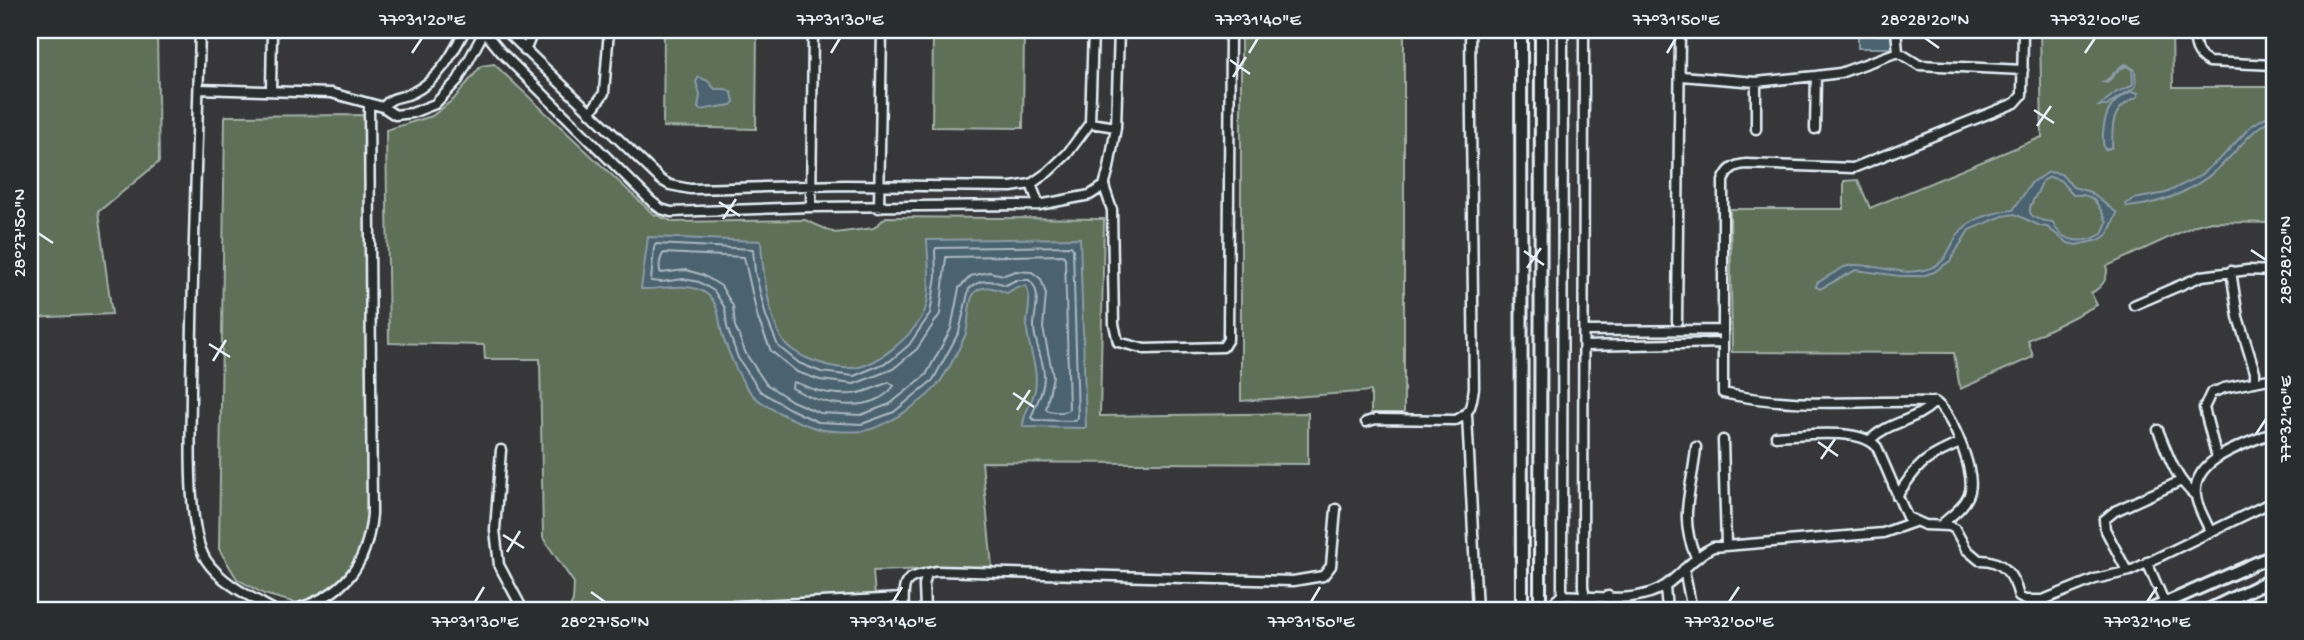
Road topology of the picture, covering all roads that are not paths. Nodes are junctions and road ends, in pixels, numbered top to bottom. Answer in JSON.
{"nodes":[{"id":1,"x":200,"y":30,"type":"edge"},
{"id":2,"x":272,"y":30,"type":"edge"},
{"id":3,"x":465,"y":30,"type":"edge"},
{"id":4,"x":484,"y":30,"type":"edge"},
{"id":5,"x":505,"y":30,"type":"edge"},
{"id":6,"x":534,"y":30,"type":"edge"},
{"id":7,"x":609,"y":30,"type":"edge"},
{"id":8,"x":813,"y":30,"type":"edge"},
{"id":9,"x":882,"y":30,"type":"edge"},
{"id":10,"x":1093,"y":30,"type":"edge"},
{"id":11,"x":1119,"y":30,"type":"edge"},
{"id":12,"x":1230,"y":30,"type":"edge"},
{"id":13,"x":1470,"y":30,"type":"edge"},
{"id":14,"x":1521,"y":30,"type":"edge"},
{"id":15,"x":1541,"y":30,"type":"edge"},
{"id":16,"x":1563,"y":30,"type":"edge"},
{"id":17,"x":1584,"y":30,"type":"edge"},
{"id":18,"x":1680,"y":30,"type":"edge"},
{"id":19,"x":1896,"y":30,"type":"edge"},
{"id":20,"x":2023,"y":30,"type":"edge"},
{"id":21,"x":2194,"y":30,"type":"edge"},
{"id":22,"x":525,"y":51,"type":"junction"},
{"id":23,"x":1898,"y":52,"type":"junction"},
{"id":24,"x":2274,"y":65,"type":"edge"},
{"id":25,"x":2023,"y":70,"type":"junction"},
{"id":26,"x":1681,"y":76,"type":"junction"},
{"id":27,"x":1816,"y":76,"type":"junction"},
{"id":28,"x":1756,"y":82,"type":"junction"},
{"id":29,"x":199,"y":89,"type":"junction"},
{"id":30,"x":271,"y":91,"type":"junction"},
{"id":31,"x":369,"y":103,"type":"junction"},
{"id":32,"x":383,"y":107,"type":"junction"},
{"id":33,"x":590,"y":113,"type":"junction"},
{"id":34,"x":1090,"y":124,"type":"junction"},
{"id":35,"x":1116,"y":127,"type":"junction"},
{"id":36,"x":1756,"y":129,"type":"dead end"},
{"id":37,"x":1815,"y":129,"type":"dead end"},
{"id":38,"x":1031,"y":184,"type":"junction"},
{"id":39,"x":811,"y":186,"type":"junction"},
{"id":40,"x":879,"y":186,"type":"junction"},
{"id":41,"x":1104,"y":186,"type":"junction"},
{"id":42,"x":1039,"y":205,"type":"junction"},
{"id":43,"x":811,"y":207,"type":"junction"},
{"id":44,"x":879,"y":208,"type":"junction"},
{"id":45,"x":2231,"y":271,"type":"junction"},
{"id":46,"x":2274,"y":271,"type":"edge"},
{"id":47,"x":2134,"y":305,"type":"dead end"},
{"id":48,"x":1677,"y":321,"type":"dead end"},
{"id":49,"x":1723,"y":330,"type":"junction"},
{"id":50,"x":1584,"y":331,"type":"junction"},
{"id":51,"x":1723,"y":343,"type":"junction"},
{"id":52,"x":1584,"y":346,"type":"junction"},
{"id":53,"x":2274,"y":379,"type":"edge"},
{"id":54,"x":2255,"y":382,"type":"junction"},
{"id":55,"x":1936,"y":402,"type":"junction"},
{"id":56,"x":1467,"y":415,"type":"junction"},
{"id":57,"x":1366,"y":422,"type":"dead end"},
{"id":58,"x":2158,"y":429,"type":"dead end"},
{"id":59,"x":2274,"y":432,"type":"edge"},
{"id":60,"x":1776,"y":436,"type":"dead end"},
{"id":61,"x":1871,"y":439,"type":"junction"},
{"id":62,"x":1723,"y":440,"type":"dead end"},
{"id":63,"x":1959,"y":443,"type":"junction"},
{"id":64,"x":1696,"y":447,"type":"dead end"},
{"id":65,"x":501,"y":450,"type":"dead end"},
{"id":66,"x":2217,"y":458,"type":"junction"},
{"id":67,"x":2181,"y":481,"type":"junction"},
{"id":68,"x":1897,"y":496,"type":"junction"},
{"id":69,"x":2196,"y":496,"type":"junction"},
{"id":70,"x":2274,"y":501,"type":"edge"},
{"id":71,"x":1336,"y":509,"type":"dead end"},
{"id":72,"x":1914,"y":522,"type":"junction"},
{"id":73,"x":1942,"y":524,"type":"junction"},
{"id":74,"x":2210,"y":531,"type":"junction"},
{"id":75,"x":1726,"y":545,"type":"junction"},
{"id":76,"x":2274,"y":555,"type":"edge"},
{"id":77,"x":1696,"y":557,"type":"junction"},
{"id":78,"x":2147,"y":562,"type":"junction"},
{"id":79,"x":1684,"y":569,"type":"junction"},
{"id":80,"x":2127,"y":571,"type":"junction"},
{"id":81,"x":928,"y":573,"type":"junction"},
{"id":82,"x":2274,"y":578,"type":"edge"},
{"id":83,"x":1665,"y":586,"type":"junction"},
{"id":84,"x":1562,"y":595,"type":"junction"},
{"id":85,"x":1585,"y":596,"type":"junction"},
{"id":86,"x":1608,"y":596,"type":"junction"},
{"id":87,"x":903,"y":598,"type":"junction"},
{"id":88,"x":2274,"y":599,"type":"edge"},
{"id":89,"x":2165,"y":604,"type":"junction"},
{"id":90,"x":274,"y":610,"type":"edge"},
{"id":91,"x":293,"y":610,"type":"edge"},
{"id":92,"x":523,"y":610,"type":"edge"},
{"id":93,"x":653,"y":610,"type":"edge"},
{"id":94,"x":663,"y":610,"type":"edge"},
{"id":95,"x":904,"y":610,"type":"edge"},
{"id":96,"x":925,"y":610,"type":"edge"},
{"id":97,"x":1477,"y":610,"type":"edge"},
{"id":98,"x":1522,"y":610,"type":"edge"},
{"id":99,"x":1539,"y":610,"type":"edge"},
{"id":100,"x":1545,"y":610,"type":"edge"},
{"id":101,"x":1588,"y":610,"type":"edge"},
{"id":102,"x":1610,"y":610,"type":"edge"},
{"id":103,"x":1667,"y":610,"type":"edge"},
{"id":104,"x":1692,"y":610,"type":"edge"},
{"id":105,"x":2150,"y":610,"type":"edge"},
{"id":106,"x":2208,"y":610,"type":"edge"},
{"id":107,"x":2252,"y":610,"type":"edge"}],
"edges":[{"from":1,"to":29,"type":"street"},
{"from":2,"to":30,"type":"street"},
{"from":3,"to":32,"type":"street"},
{"from":4,"to":32,"type":"street"},
{"from":4,"to":43,"type":"street"},
{"from":5,"to":22,"type":"street"},
{"from":6,"to":22,"type":"street"},
{"from":7,"to":33,"type":"street"},
{"from":8,"to":39,"type":"street"},
{"from":9,"to":40,"type":"street"},
{"from":10,"to":34,"type":"street"},
{"from":11,"to":35,"type":"street"},
{"from":12,"to":41,"type":"street"},
{"from":13,"to":56,"type":"street"},
{"from":14,"to":98,"type":"street"},
{"from":15,"to":99,"type":"street"},
{"from":16,"to":84,"type":"street"},
{"from":17,"to":50,"type":"street"},
{"from":18,"to":26,"type":"street"},
{"from":19,"to":23,"type":"street"},
{"from":20,"to":25,"type":"street"},
{"from":21,"to":24,"type":"street"},
{"from":22,"to":33,"type":"street"},
{"from":23,"to":25,"type":"street"},
{"from":23,"to":27,"type":"street"},
{"from":25,"to":49,"type":"street"},
{"from":26,"to":28,"type":"street"},
{"from":26,"to":48,"type":"street"},
{"from":27,"to":28,"type":"street"},
{"from":27,"to":37,"type":"street"},
{"from":28,"to":36,"type":"street"},
{"from":29,"to":30,"type":"street"},
{"from":29,"to":90,"type":"street"},
{"from":30,"to":31,"type":"street"},
{"from":31,"to":32,"type":"street"},
{"from":31,"to":91,"type":"street"},
{"from":33,"to":39,"type":"street"},
{"from":34,"to":35,"type":"street"},
{"from":34,"to":38,"type":"street"},
{"from":35,"to":41,"type":"street"},
{"from":38,"to":40,"type":"street"},
{"from":38,"to":42,"type":"street"},
{"from":39,"to":40,"type":"street"},
{"from":39,"to":43,"type":"street"},
{"from":40,"to":44,"type":"street"},
{"from":41,"to":42,"type":"street"},
{"from":42,"to":44,"type":"street"},
{"from":43,"to":44,"type":"street"},
{"from":45,"to":46,"type":"street"},
{"from":45,"to":47,"type":"street"},
{"from":45,"to":54,"type":"street"},
{"from":49,"to":50,"type":"street"},
{"from":49,"to":51,"type":"street"},
{"from":50,"to":52,"type":"street"},
{"from":51,"to":52,"type":"street"},
{"from":51,"to":55,"type":"street"},
{"from":52,"to":85,"type":"street"},
{"from":53,"to":54,"type":"street"},
{"from":54,"to":66,"type":"street"},
{"from":55,"to":61,"type":"street"},
{"from":55,"to":63,"type":"street"},
{"from":56,"to":57,"type":"street"},
{"from":56,"to":97,"type":"street"},
{"from":58,"to":67,"type":"street"},
{"from":59,"to":66,"type":"street"},
{"from":60,"to":61,"type":"street"},
{"from":61,"to":68,"type":"street"},
{"from":62,"to":75,"type":"street"},
{"from":63,"to":68,"type":"street"},
{"from":63,"to":73,"type":"street"},
{"from":64,"to":77,"type":"street"},
{"from":65,"to":92,"type":"street"},
{"from":66,"to":69,"type":"street"},
{"from":67,"to":69,"type":"street"},
{"from":67,"to":80,"type":"street"},
{"from":68,"to":72,"type":"street"},
{"from":69,"to":74,"type":"street"},
{"from":70,"to":74,"type":"street"},
{"from":71,"to":81,"type":"street"},
{"from":72,"to":73,"type":"street"},
{"from":72,"to":75,"type":"street"},
{"from":73,"to":80,"type":"street"},
{"from":74,"to":78,"type":"street"},
{"from":75,"to":77,"type":"street"},
{"from":76,"to":89,"type":"street"},
{"from":77,"to":79,"type":"street"},
{"from":78,"to":80,"type":"street"},
{"from":78,"to":89,"type":"street"},
{"from":79,"to":83,"type":"street"},
{"from":79,"to":104,"type":"street"},
{"from":81,"to":87,"type":"street"},
{"from":81,"to":96,"type":"street"},
{"from":82,"to":106,"type":"street"},
{"from":83,"to":86,"type":"street"},
{"from":83,"to":103,"type":"street"},
{"from":84,"to":85,"type":"street"},
{"from":84,"to":100,"type":"street"},
{"from":85,"to":86,"type":"street"},
{"from":85,"to":101,"type":"street"},
{"from":86,"to":102,"type":"street"},
{"from":87,"to":94,"type":"street"},
{"from":87,"to":95,"type":"street"},
{"from":88,"to":107,"type":"street"},
{"from":89,"to":105,"type":"street"},
{"from":93,"to":94,"type":"street"}]}
